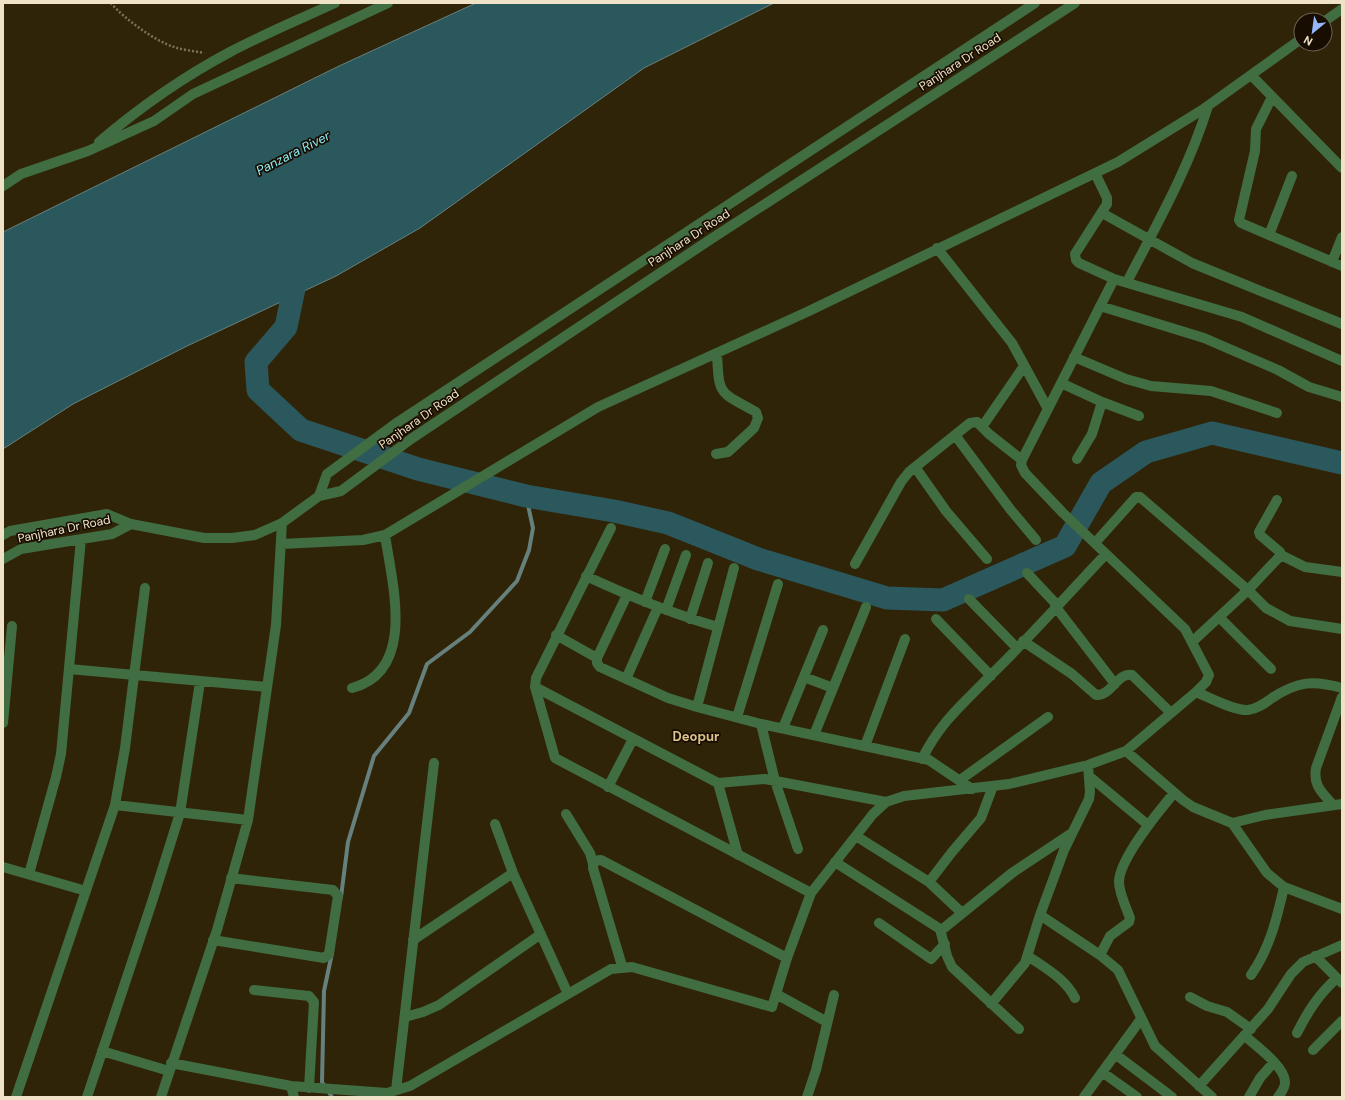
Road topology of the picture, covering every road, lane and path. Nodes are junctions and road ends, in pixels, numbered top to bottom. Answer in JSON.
{"nodes":[{"id":1,"x":111,"y":3,"type":"edge"},
{"id":2,"x":335,"y":3,"type":"edge"},
{"id":3,"x":388,"y":3,"type":"edge"},
{"id":4,"x":1035,"y":3,"type":"edge"},
{"id":5,"x":1075,"y":3,"type":"edge"},
{"id":6,"x":1342,"y":9,"type":"edge"},
{"id":7,"x":1333,"y":15,"type":"edge"},
{"id":8,"x":1293,"y":45,"type":"edge"},
{"id":9,"x":222,"y":57,"type":"junction"},
{"id":10,"x":1251,"y":75,"type":"junction"},
{"id":11,"x":1272,"y":97,"type":"junction"},
{"id":12,"x":1208,"y":106,"type":"junction"},
{"id":13,"x":88,"y":151,"type":"junction"},
{"id":14,"x":1341,"y":166,"type":"edge"},
{"id":15,"x":1095,"y":173,"type":"junction"},
{"id":16,"x":1292,"y":176,"type":"dead end"},
{"id":17,"x":3,"y":186,"type":"edge"},
{"id":18,"x":1102,"y":213,"type":"junction"},
{"id":19,"x":1269,"y":235,"type":"junction"},
{"id":20,"x":1342,"y":237,"type":"edge"},
{"id":21,"x":1149,"y":240,"type":"junction"},
{"id":22,"x":937,"y":248,"type":"junction"},
{"id":23,"x":1332,"y":262,"type":"junction"},
{"id":24,"x":1342,"y":266,"type":"edge"},
{"id":25,"x":1114,"y":278,"type":"junction"},
{"id":26,"x":1127,"y":282,"type":"junction"},
{"id":27,"x":1100,"y":306,"type":"junction"},
{"id":28,"x":1342,"y":324,"type":"edge"},
{"id":29,"x":717,"y":353,"type":"junction"},
{"id":30,"x":1074,"y":357,"type":"junction"},
{"id":31,"x":1342,"y":361,"type":"edge"},
{"id":32,"x":1024,"y":366,"type":"junction"},
{"id":33,"x":1061,"y":383,"type":"junction"},
{"id":34,"x":1342,"y":397,"type":"edge"},
{"id":35,"x":1102,"y":402,"type":"junction"},
{"id":36,"x":1048,"y":409,"type":"junction"},
{"id":37,"x":1277,"y":413,"type":"dead end"},
{"id":38,"x":1139,"y":416,"type":"dead end"},
{"id":39,"x":982,"y":427,"type":"junction"},
{"id":40,"x":955,"y":435,"type":"junction"},
{"id":41,"x":716,"y":454,"type":"dead end"},
{"id":42,"x":1077,"y":459,"type":"dead end"},
{"id":43,"x":1022,"y":460,"type":"junction"},
{"id":44,"x":915,"y":467,"type":"junction"},
{"id":45,"x":319,"y":496,"type":"junction"},
{"id":46,"x":1277,"y":500,"type":"dead end"},
{"id":47,"x":282,"y":523,"type":"junction"},
{"id":48,"x":131,"y":524,"type":"junction"},
{"id":49,"x":611,"y":528,"type":"dead end"},
{"id":50,"x":3,"y":535,"type":"edge"},
{"id":51,"x":385,"y":535,"type":"junction"},
{"id":52,"x":81,"y":539,"type":"junction"},
{"id":53,"x":1036,"y":540,"type":"dead end"},
{"id":54,"x":1095,"y":543,"type":"junction"},
{"id":55,"x":281,"y":544,"type":"junction"},
{"id":56,"x":665,"y":548,"type":"dead end"},
{"id":57,"x":1106,"y":554,"type":"junction"},
{"id":58,"x":686,"y":555,"type":"dead end"},
{"id":59,"x":1281,"y":555,"type":"junction"},
{"id":60,"x":3,"y":559,"type":"edge"},
{"id":61,"x":987,"y":559,"type":"dead end"},
{"id":62,"x":708,"y":563,"type":"dead end"},
{"id":63,"x":855,"y":564,"type":"dead end"},
{"id":64,"x":734,"y":568,"type":"dead end"},
{"id":65,"x":1342,"y":572,"type":"edge"},
{"id":66,"x":1027,"y":573,"type":"dead end"},
{"id":67,"x":586,"y":576,"type":"junction"},
{"id":68,"x":778,"y":584,"type":"dead end"},
{"id":69,"x":145,"y":588,"type":"dead end"},
{"id":70,"x":1248,"y":590,"type":"junction"},
{"id":71,"x":627,"y":595,"type":"junction"},
{"id":72,"x":969,"y":599,"type":"dead end"},
{"id":73,"x":645,"y":602,"type":"junction"},
{"id":74,"x":1056,"y":606,"type":"junction"},
{"id":75,"x":866,"y":607,"type":"dead end"},
{"id":76,"x":662,"y":608,"type":"junction"},
{"id":77,"x":1219,"y":617,"type":"junction"},
{"id":78,"x":690,"y":619,"type":"junction"},
{"id":79,"x":936,"y":619,"type":"dead end"},
{"id":80,"x":12,"y":626,"type":"dead end"},
{"id":81,"x":718,"y":627,"type":"junction"},
{"id":82,"x":823,"y":630,"type":"dead end"},
{"id":83,"x":1342,"y":630,"type":"edge"},
{"id":84,"x":556,"y":635,"type":"junction"},
{"id":85,"x":905,"y":638,"type":"dead end"},
{"id":86,"x":1192,"y":642,"type":"junction"},
{"id":87,"x":1020,"y":645,"type":"junction"},
{"id":88,"x":597,"y":658,"type":"junction"},
{"id":89,"x":69,"y":668,"type":"junction"},
{"id":90,"x":1271,"y":669,"type":"dead end"},
{"id":91,"x":134,"y":676,"type":"junction"},
{"id":92,"x":991,"y":676,"type":"junction"},
{"id":93,"x":804,"y":677,"type":"junction"},
{"id":94,"x":626,"y":679,"type":"junction"},
{"id":95,"x":200,"y":682,"type":"junction"},
{"id":96,"x":1115,"y":684,"type":"junction"},
{"id":97,"x":535,"y":687,"type":"junction"},
{"id":98,"x":267,"y":688,"type":"junction"},
{"id":99,"x":352,"y":688,"type":"dead end"},
{"id":100,"x":833,"y":688,"type":"junction"},
{"id":101,"x":1342,"y":688,"type":"edge"},
{"id":102,"x":1196,"y":692,"type":"junction"},
{"id":103,"x":1342,"y":698,"type":"edge"},
{"id":104,"x":697,"y":707,"type":"junction"},
{"id":105,"x":1171,"y":713,"type":"junction"},
{"id":106,"x":737,"y":717,"type":"junction"},
{"id":107,"x":1048,"y":717,"type":"dead end"},
{"id":108,"x":3,"y":723,"type":"edge"},
{"id":109,"x":761,"y":724,"type":"junction"},
{"id":110,"x":783,"y":728,"type":"junction"},
{"id":111,"x":814,"y":735,"type":"junction"},
{"id":112,"x":633,"y":739,"type":"junction"},
{"id":113,"x":865,"y":746,"type":"junction"},
{"id":114,"x":1126,"y":751,"type":"junction"},
{"id":115,"x":922,"y":758,"type":"junction"},
{"id":116,"x":434,"y":763,"type":"dead end"},
{"id":117,"x":1088,"y":765,"type":"junction"},
{"id":118,"x":1089,"y":776,"type":"junction"},
{"id":119,"x":775,"y":780,"type":"junction"},
{"id":120,"x":960,"y":780,"type":"junction"},
{"id":121,"x":718,"y":783,"type":"junction"},
{"id":122,"x":993,"y":786,"type":"junction"},
{"id":123,"x":608,"y":787,"type":"junction"},
{"id":124,"x":972,"y":789,"type":"junction"},
{"id":125,"x":1174,"y":793,"type":"junction"},
{"id":126,"x":886,"y":802,"type":"junction"},
{"id":127,"x":1337,"y":804,"type":"edge"},
{"id":128,"x":115,"y":805,"type":"junction"},
{"id":129,"x":180,"y":813,"type":"junction"},
{"id":130,"x":566,"y":814,"type":"dead end"},
{"id":131,"x":248,"y":820,"type":"junction"},
{"id":132,"x":1232,"y":823,"type":"junction"},
{"id":133,"x":495,"y":824,"type":"dead end"},
{"id":134,"x":1148,"y":825,"type":"junction"},
{"id":135,"x":1072,"y":832,"type":"junction"},
{"id":136,"x":856,"y":836,"type":"junction"},
{"id":137,"x":798,"y":850,"type":"dead end"},
{"id":138,"x":738,"y":855,"type":"junction"},
{"id":139,"x":835,"y":862,"type":"junction"},
{"id":140,"x":593,"y":864,"type":"junction"},
{"id":141,"x":3,"y":866,"type":"edge"},
{"id":142,"x":513,"y":873,"type":"junction"},
{"id":143,"x":29,"y":874,"type":"junction"},
{"id":144,"x":231,"y":878,"type":"junction"},
{"id":145,"x":929,"y":882,"type":"junction"},
{"id":146,"x":1284,"y":887,"type":"junction"},
{"id":147,"x":86,"y":891,"type":"junction"},
{"id":148,"x":811,"y":893,"type":"junction"},
{"id":149,"x":1342,"y":909,"type":"edge"},
{"id":150,"x":962,"y":913,"type":"junction"},
{"id":151,"x":1040,"y":915,"type":"junction"},
{"id":152,"x":879,"y":923,"type":"dead end"},
{"id":153,"x":940,"y":929,"type":"junction"},
{"id":154,"x":541,"y":934,"type":"junction"},
{"id":155,"x":213,"y":940,"type":"junction"},
{"id":156,"x":413,"y":940,"type":"junction"},
{"id":157,"x":944,"y":944,"type":"junction"},
{"id":158,"x":1342,"y":945,"type":"edge"},
{"id":159,"x":1100,"y":955,"type":"junction"},
{"id":160,"x":1028,"y":956,"type":"junction"},
{"id":161,"x":1315,"y":956,"type":"junction"},
{"id":162,"x":787,"y":958,"type":"junction"},
{"id":163,"x":622,"y":966,"type":"junction"},
{"id":164,"x":1251,"y":975,"type":"dead end"},
{"id":165,"x":1339,"y":980,"type":"edge"},
{"id":166,"x":254,"y":990,"type":"dead end"},
{"id":167,"x":568,"y":994,"type":"junction"},
{"id":168,"x":776,"y":994,"type":"junction"},
{"id":169,"x":834,"y":995,"type":"dead end"},
{"id":170,"x":1190,"y":996,"type":"dead end"},
{"id":171,"x":1075,"y":998,"type":"dead end"},
{"id":172,"x":991,"y":1004,"type":"junction"},
{"id":173,"x":405,"y":1016,"type":"junction"},
{"id":174,"x":1141,"y":1020,"type":"junction"},
{"id":175,"x":1342,"y":1021,"type":"edge"},
{"id":176,"x":827,"y":1022,"type":"junction"},
{"id":177,"x":1019,"y":1029,"type":"dead end"},
{"id":178,"x":1248,"y":1032,"type":"junction"},
{"id":179,"x":1297,"y":1033,"type":"dead end"},
{"id":180,"x":1313,"y":1050,"type":"dead end"},
{"id":181,"x":102,"y":1051,"type":"junction"},
{"id":182,"x":1115,"y":1054,"type":"junction"},
{"id":183,"x":1274,"y":1062,"type":"junction"},
{"id":184,"x":170,"y":1067,"type":"junction"},
{"id":185,"x":1102,"y":1072,"type":"junction"},
{"id":186,"x":291,"y":1086,"type":"junction"},
{"id":187,"x":1200,"y":1086,"type":"junction"},
{"id":188,"x":309,"y":1088,"type":"junction"},
{"id":189,"x":396,"y":1090,"type":"junction"},
{"id":190,"x":16,"y":1097,"type":"edge"},
{"id":191,"x":87,"y":1097,"type":"edge"},
{"id":192,"x":160,"y":1097,"type":"edge"},
{"id":193,"x":294,"y":1097,"type":"edge"},
{"id":194,"x":807,"y":1097,"type":"edge"},
{"id":195,"x":1084,"y":1097,"type":"edge"},
{"id":196,"x":1137,"y":1097,"type":"edge"},
{"id":197,"x":1172,"y":1097,"type":"edge"},
{"id":198,"x":1212,"y":1097,"type":"edge"},
{"id":199,"x":1249,"y":1097,"type":"edge"},
{"id":200,"x":1278,"y":1097,"type":"edge"}],
"edges":[{"from":1,"to":9,"type":"path"},
{"from":2,"to":9,"type":"street"},
{"from":3,"to":13,"type":"street"},
{"from":4,"to":45,"type":"street","name":"Panjhara Dr Road"},
{"from":5,"to":45,"type":"street","name":"Panjhara Dr Road"},
{"from":6,"to":7,"type":"street"},
{"from":8,"to":10,"type":"street"},
{"from":9,"to":13,"type":"street"},
{"from":10,"to":11,"type":"street"},
{"from":10,"to":12,"type":"street"},
{"from":11,"to":14,"type":"street"},
{"from":11,"to":19,"type":"street"},
{"from":12,"to":15,"type":"street"},
{"from":12,"to":21,"type":"street"},
{"from":13,"to":17,"type":"street"},
{"from":15,"to":18,"type":"street"},
{"from":15,"to":22,"type":"street"},
{"from":16,"to":19,"type":"street"},
{"from":18,"to":21,"type":"street"},
{"from":18,"to":25,"type":"street"},
{"from":19,"to":23,"type":"street"},
{"from":20,"to":23,"type":"street"},
{"from":21,"to":26,"type":"street"},
{"from":21,"to":28,"type":"street"},
{"from":22,"to":29,"type":"street"},
{"from":22,"to":32,"type":"street"},
{"from":23,"to":24,"type":"street"},
{"from":25,"to":26,"type":"street"},
{"from":25,"to":27,"type":"street"},
{"from":26,"to":31,"type":"street"},
{"from":27,"to":30,"type":"street"},
{"from":27,"to":34,"type":"street"},
{"from":29,"to":41,"type":"street"},
{"from":29,"to":51,"type":"street"},
{"from":30,"to":33,"type":"street"},
{"from":30,"to":37,"type":"street"},
{"from":32,"to":36,"type":"street"},
{"from":32,"to":39,"type":"street"},
{"from":33,"to":35,"type":"street"},
{"from":33,"to":36,"type":"street"},
{"from":35,"to":38,"type":"street"},
{"from":35,"to":42,"type":"street"},
{"from":36,"to":43,"type":"street"},
{"from":39,"to":40,"type":"street"},
{"from":39,"to":43,"type":"street"},
{"from":40,"to":44,"type":"street"},
{"from":40,"to":53,"type":"street"},
{"from":43,"to":54,"type":"street"},
{"from":44,"to":61,"type":"street"},
{"from":44,"to":63,"type":"street"},
{"from":45,"to":47,"type":"street","name":"Panjhara Dr Road"},
{"from":46,"to":59,"type":"street"},
{"from":47,"to":48,"type":"street","name":"Panjhara Dr Road"},
{"from":47,"to":55,"type":"street"},
{"from":48,"to":50,"type":"street","name":"Panjhara Dr Road"},
{"from":48,"to":52,"type":"street","name":"Panjhara Dr Road"},
{"from":49,"to":67,"type":"street"},
{"from":51,"to":55,"type":"street"},
{"from":51,"to":99,"type":"street"},
{"from":52,"to":60,"type":"street","name":"Panjhara Dr Road"},
{"from":52,"to":89,"type":"street"},
{"from":54,"to":57,"type":"street"},
{"from":54,"to":70,"type":"street"},
{"from":55,"to":98,"type":"street"},
{"from":56,"to":73,"type":"street"},
{"from":57,"to":74,"type":"street"},
{"from":57,"to":86,"type":"street"},
{"from":58,"to":76,"type":"street"},
{"from":59,"to":65,"type":"street"},
{"from":59,"to":70,"type":"street"},
{"from":62,"to":78,"type":"street"},
{"from":64,"to":81,"type":"street"},
{"from":66,"to":74,"type":"street"},
{"from":67,"to":71,"type":"street"},
{"from":67,"to":84,"type":"street"},
{"from":68,"to":106,"type":"street"},
{"from":69,"to":91,"type":"street"},
{"from":70,"to":77,"type":"street"},
{"from":70,"to":83,"type":"street"},
{"from":71,"to":73,"type":"street"},
{"from":71,"to":88,"type":"street"},
{"from":72,"to":87,"type":"street"},
{"from":73,"to":76,"type":"street"},
{"from":74,"to":87,"type":"street"},
{"from":74,"to":96,"type":"street"},
{"from":75,"to":100,"type":"street"},
{"from":76,"to":78,"type":"street"},
{"from":76,"to":94,"type":"street"},
{"from":77,"to":86,"type":"street"},
{"from":77,"to":90,"type":"street"},
{"from":78,"to":81,"type":"street"},
{"from":79,"to":92,"type":"street"},
{"from":80,"to":108,"type":"street"},
{"from":81,"to":104,"type":"street"},
{"from":82,"to":93,"type":"street"},
{"from":84,"to":88,"type":"street"},
{"from":84,"to":97,"type":"street"},
{"from":85,"to":113,"type":"street"},
{"from":86,"to":102,"type":"street"},
{"from":87,"to":92,"type":"street"},
{"from":87,"to":96,"type":"street"},
{"from":88,"to":94,"type":"street"},
{"from":89,"to":91,"type":"street"},
{"from":89,"to":143,"type":"street"},
{"from":91,"to":95,"type":"street"},
{"from":91,"to":128,"type":"street"},
{"from":92,"to":115,"type":"street"},
{"from":93,"to":100,"type":"street"},
{"from":93,"to":110,"type":"street"},
{"from":94,"to":104,"type":"street"},
{"from":95,"to":98,"type":"street"},
{"from":95,"to":129,"type":"street"},
{"from":96,"to":105,"type":"street"},
{"from":97,"to":112,"type":"street"},
{"from":97,"to":123,"type":"street"},
{"from":98,"to":131,"type":"street"},
{"from":100,"to":111,"type":"street"},
{"from":101,"to":102,"type":"street"},
{"from":102,"to":105,"type":"street"},
{"from":103,"to":127,"type":"street"},
{"from":104,"to":106,"type":"street"},
{"from":105,"to":114,"type":"street"},
{"from":106,"to":109,"type":"street"},
{"from":107,"to":120,"type":"street"},
{"from":109,"to":110,"type":"street"},
{"from":109,"to":119,"type":"street"},
{"from":110,"to":111,"type":"street"},
{"from":111,"to":113,"type":"street"},
{"from":112,"to":121,"type":"street"},
{"from":112,"to":123,"type":"street"},
{"from":113,"to":115,"type":"street"},
{"from":114,"to":117,"type":"street"},
{"from":114,"to":125,"type":"street"},
{"from":115,"to":120,"type":"street"},
{"from":116,"to":156,"type":"street"},
{"from":117,"to":118,"type":"street"},
{"from":117,"to":122,"type":"street"},
{"from":118,"to":134,"type":"street"},
{"from":118,"to":135,"type":"street"},
{"from":119,"to":121,"type":"street"},
{"from":119,"to":126,"type":"street"},
{"from":119,"to":137,"type":"street"},
{"from":120,"to":124,"type":"street"},
{"from":121,"to":138,"type":"street"},
{"from":122,"to":124,"type":"street"},
{"from":122,"to":145,"type":"street"},
{"from":123,"to":138,"type":"street"},
{"from":124,"to":126,"type":"street"},
{"from":125,"to":132,"type":"street"},
{"from":125,"to":134,"type":"street"},
{"from":126,"to":136,"type":"street"},
{"from":127,"to":132,"type":"street"},
{"from":128,"to":129,"type":"street"},
{"from":128,"to":147,"type":"street"},
{"from":129,"to":131,"type":"street"},
{"from":129,"to":181,"type":"street"},
{"from":130,"to":140,"type":"street"},
{"from":131,"to":144,"type":"street"},
{"from":132,"to":146,"type":"street"},
{"from":133,"to":142,"type":"street"},
{"from":134,"to":159,"type":"street"},
{"from":135,"to":150,"type":"street"},
{"from":135,"to":151,"type":"street"},
{"from":136,"to":139,"type":"street"},
{"from":136,"to":145,"type":"street"},
{"from":138,"to":148,"type":"street"},
{"from":139,"to":148,"type":"street"},
{"from":139,"to":153,"type":"street"},
{"from":140,"to":162,"type":"street"},
{"from":140,"to":163,"type":"street"},
{"from":141,"to":143,"type":"street"},
{"from":142,"to":154,"type":"street"},
{"from":142,"to":156,"type":"street"},
{"from":143,"to":147,"type":"street"},
{"from":144,"to":155,"type":"street"},
{"from":144,"to":155,"type":"street"},
{"from":145,"to":150,"type":"street"},
{"from":146,"to":149,"type":"street"},
{"from":146,"to":164,"type":"street"},
{"from":147,"to":190,"type":"street"},
{"from":148,"to":162,"type":"street"},
{"from":150,"to":153,"type":"street"},
{"from":151,"to":159,"type":"street"},
{"from":151,"to":160,"type":"street"},
{"from":152,"to":157,"type":"street"},
{"from":153,"to":157,"type":"street"},
{"from":154,"to":167,"type":"street"},
{"from":154,"to":173,"type":"street"},
{"from":155,"to":184,"type":"street"},
{"from":156,"to":173,"type":"street"},
{"from":157,"to":172,"type":"street"},
{"from":158,"to":161,"type":"street"},
{"from":159,"to":174,"type":"street"},
{"from":160,"to":171,"type":"street"},
{"from":160,"to":172,"type":"street"},
{"from":161,"to":165,"type":"street"},
{"from":161,"to":178,"type":"street"},
{"from":162,"to":168,"type":"street"},
{"from":163,"to":167,"type":"street"},
{"from":163,"to":168,"type":"street"},
{"from":165,"to":179,"type":"street"},
{"from":166,"to":188,"type":"street"},
{"from":167,"to":189,"type":"street"},
{"from":168,"to":176,"type":"street"},
{"from":169,"to":176,"type":"street"},
{"from":170,"to":178,"type":"street"},
{"from":172,"to":177,"type":"street"},
{"from":173,"to":189,"type":"street"},
{"from":174,"to":182,"type":"street"},
{"from":174,"to":187,"type":"street"},
{"from":175,"to":180,"type":"street"},
{"from":176,"to":194,"type":"street"},
{"from":178,"to":183,"type":"street"},
{"from":178,"to":187,"type":"street"},
{"from":181,"to":184,"type":"street"},
{"from":181,"to":191,"type":"street"},
{"from":182,"to":185,"type":"street"},
{"from":182,"to":197,"type":"street"},
{"from":183,"to":199,"type":"street"},
{"from":183,"to":200,"type":"street"},
{"from":184,"to":186,"type":"street"},
{"from":184,"to":192,"type":"street"},
{"from":185,"to":195,"type":"street"},
{"from":185,"to":196,"type":"street"},
{"from":186,"to":188,"type":"street"},
{"from":186,"to":193,"type":"street"},
{"from":187,"to":198,"type":"street"},
{"from":188,"to":189,"type":"street"}]}
